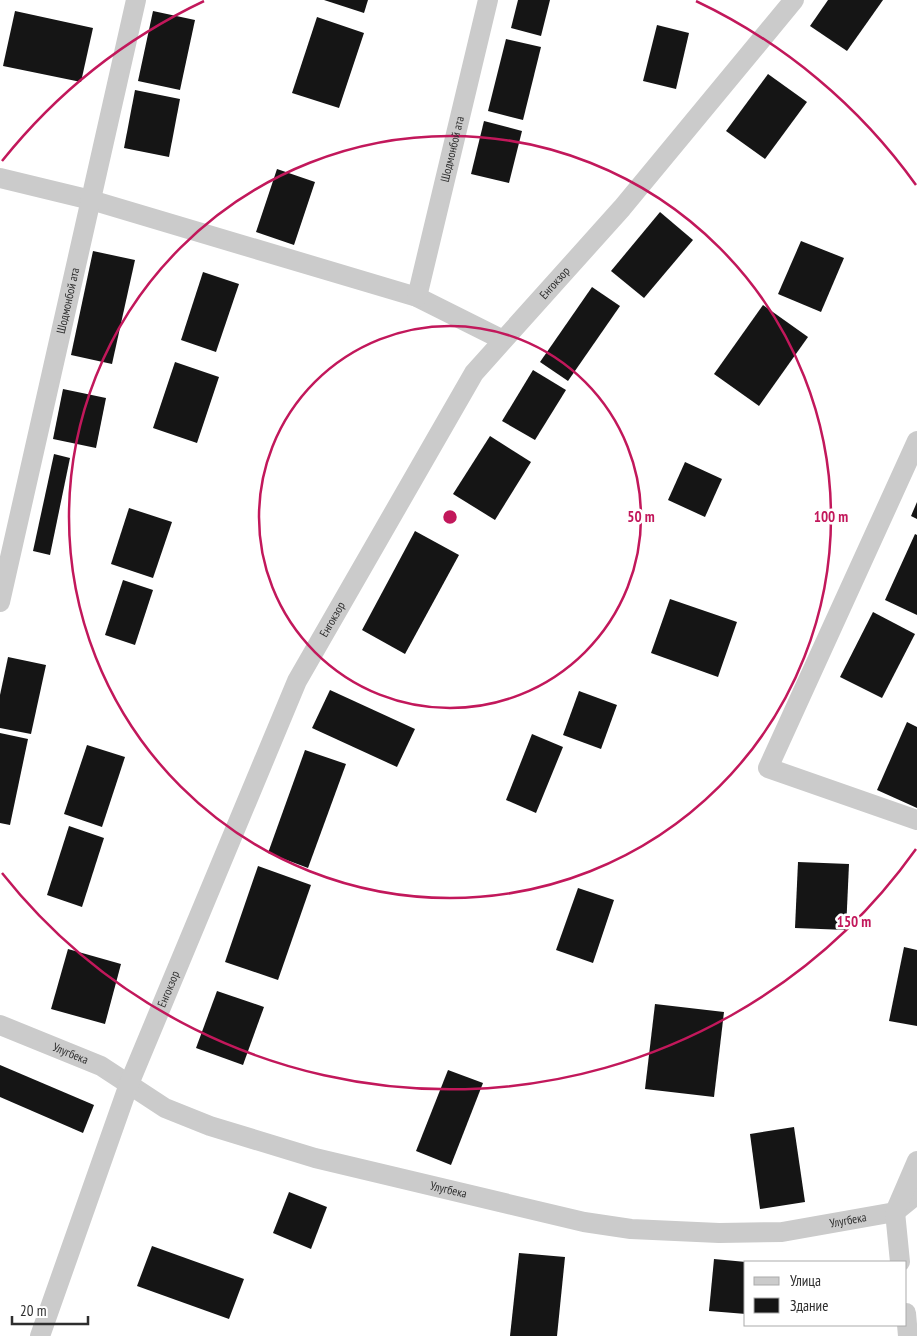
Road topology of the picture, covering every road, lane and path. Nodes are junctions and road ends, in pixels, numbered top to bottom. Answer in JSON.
{"nodes":[{"id":1,"x":136,"y":0,"type":"edge"},
{"id":2,"x":488,"y":0,"type":"edge"},
{"id":3,"x":794,"y":0,"type":"edge"},
{"id":4,"x":0,"y":178,"type":"edge"},
{"id":5,"x":91,"y":200,"type":"junction"},
{"id":6,"x":417,"y":297,"type":"junction"},
{"id":7,"x":503,"y":340,"type":"junction"},
{"id":8,"x":917,"y":441,"type":"edge"},
{"id":9,"x":0,"y":602,"type":"edge"},
{"id":10,"x":917,"y":820,"type":"edge"},
{"id":11,"x":0,"y":1025,"type":"edge"},
{"id":12,"x":129,"y":1084,"type":"junction"},
{"id":13,"x":917,"y":1161,"type":"edge"},
{"id":14,"x":917,"y":1194,"type":"edge"},
{"id":15,"x":895,"y":1212,"type":"junction"},
{"id":16,"x":900,"y":1261,"type":"edge"},
{"id":17,"x":40,"y":1336,"type":"edge"}],
"edges":[{"from":1,"to":5,"type":"street","name":"Шодмонбой ата"},
{"from":2,"to":6,"type":"street","name":"Шодмонбой ата"},
{"from":3,"to":7,"type":"street","name":"Енгокзор"},
{"from":4,"to":5,"type":"street"},
{"from":5,"to":6,"type":"street"},
{"from":5,"to":9,"type":"street","name":"Шодмонбой ата"},
{"from":6,"to":7,"type":"street"},
{"from":7,"to":12,"type":"street","name":"Енгокзор"},
{"from":8,"to":10,"type":"street"},
{"from":11,"to":12,"type":"street","name":"Улугбека"},
{"from":12,"to":15,"type":"street","name":"Улугбека"},
{"from":12,"to":17,"type":"street","name":"Енгокзор"},
{"from":13,"to":15,"type":"street"},
{"from":14,"to":15,"type":"street","name":"Улугбека"},
{"from":15,"to":16,"type":"street"}]}
